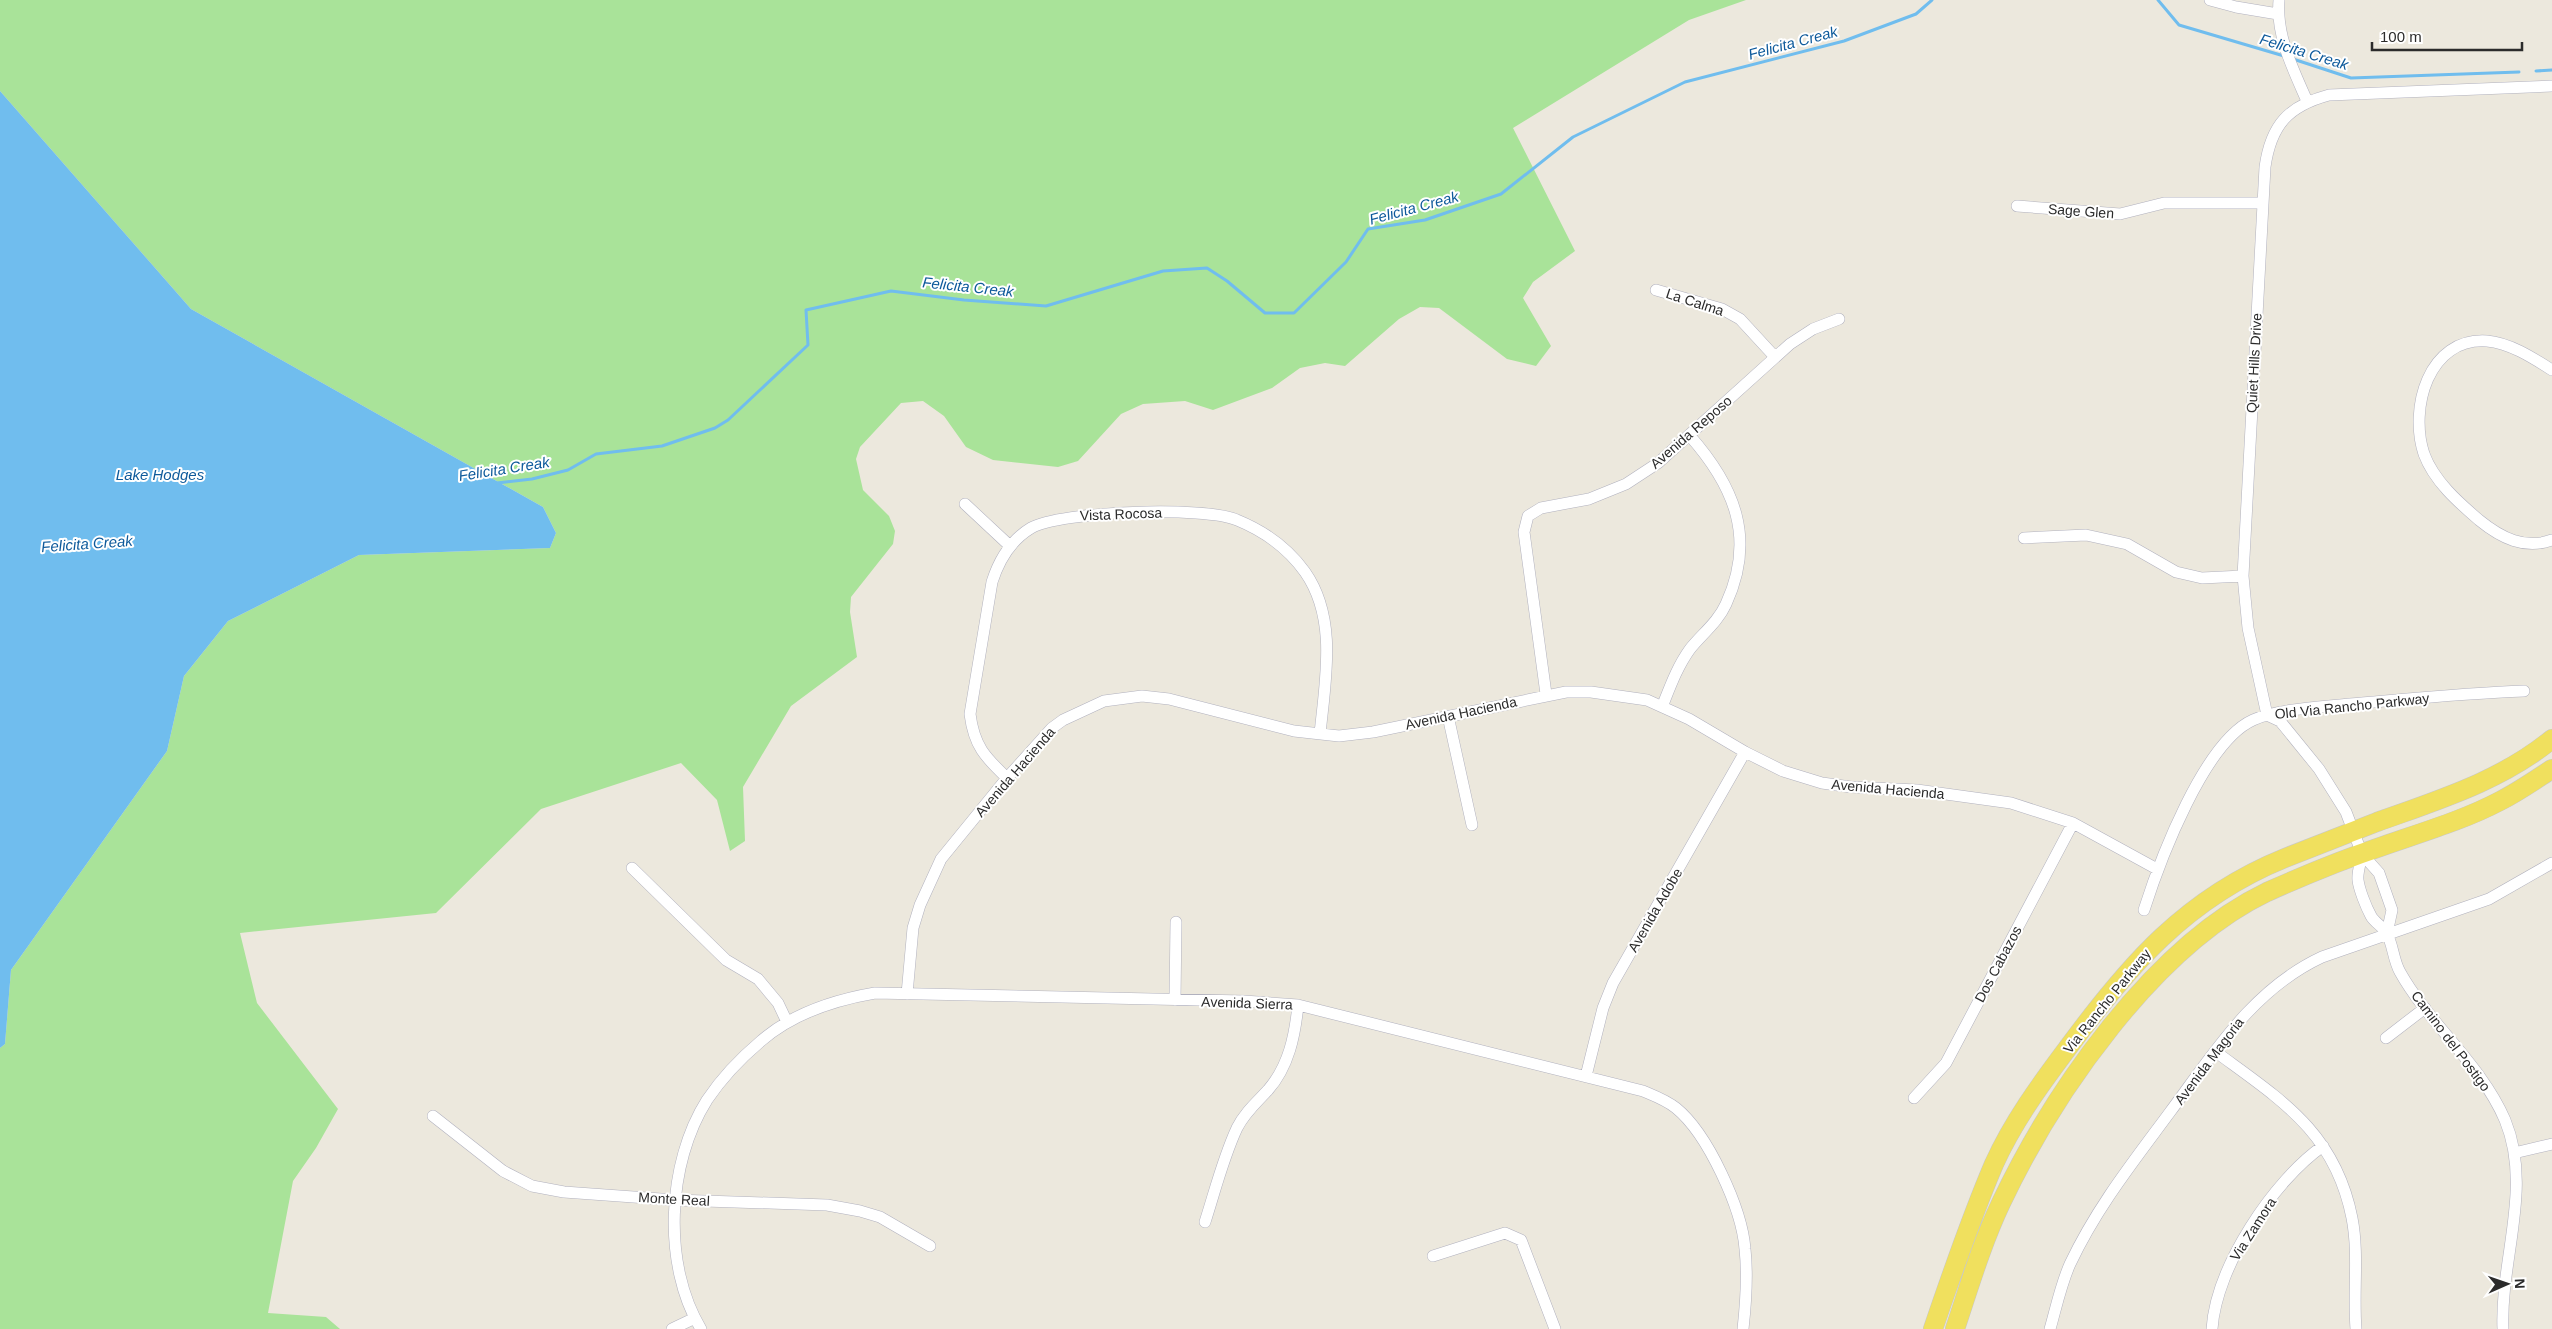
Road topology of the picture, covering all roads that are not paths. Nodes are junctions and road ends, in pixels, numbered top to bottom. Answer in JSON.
{"nodes":[{"id":1,"x":2210,"y":0,"type":"edge"},
{"id":2,"x":2279,"y":0,"type":"edge"},
{"id":3,"x":2278,"y":14,"type":"junction"},
{"id":4,"x":2552,"y":86,"type":"edge"},
{"id":5,"x":2306,"y":101,"type":"junction"},
{"id":6,"x":2263,"y":202,"type":"junction"},
{"id":7,"x":2017,"y":206,"type":"dead end"},
{"id":8,"x":1656,"y":290,"type":"dead end"},
{"id":9,"x":1839,"y":319,"type":"dead end"},
{"id":10,"x":1775,"y":357,"type":"junction"},
{"id":11,"x":2552,"y":370,"type":"edge"},
{"id":12,"x":1690,"y":436,"type":"junction"},
{"id":13,"x":966,"y":504,"type":"dead end"},
{"id":14,"x":2024,"y":538,"type":"dead end"},
{"id":15,"x":2552,"y":540,"type":"edge"},
{"id":16,"x":1010,"y":546,"type":"junction"},
{"id":17,"x":2243,"y":576,"type":"junction"},
{"id":18,"x":2524,"y":691,"type":"dead end"},
{"id":19,"x":1546,"y":694,"type":"junction"},
{"id":20,"x":1662,"y":707,"type":"junction"},
{"id":21,"x":2267,"y":715,"type":"junction"},
{"id":22,"x":1448,"y":716,"type":"junction"},
{"id":23,"x":1320,"y":734,"type":"junction"},
{"id":24,"x":2552,"y":739,"type":"edge"},
{"id":25,"x":1744,"y":752,"type":"junction"},
{"id":26,"x":2552,"y":769,"type":"edge"},
{"id":27,"x":1007,"y":778,"type":"junction"},
{"id":28,"x":2073,"y":823,"type":"junction"},
{"id":29,"x":1472,"y":825,"type":"dead end"},
{"id":30,"x":2354,"y":831,"type":"junction"},
{"id":31,"x":2362,"y":854,"type":"junction"},
{"id":32,"x":2552,"y":863,"type":"edge"},
{"id":33,"x":632,"y":868,"type":"dead end"},
{"id":34,"x":2157,"y":869,"type":"junction"},
{"id":35,"x":2144,"y":910,"type":"dead end"},
{"id":36,"x":1176,"y":922,"type":"dead end"},
{"id":37,"x":2387,"y":933,"type":"junction"},
{"id":38,"x":907,"y":994,"type":"junction"},
{"id":39,"x":1175,"y":1000,"type":"junction"},
{"id":40,"x":1298,"y":1005,"type":"junction"},
{"id":41,"x":2425,"y":1008,"type":"junction"},
{"id":42,"x":787,"y":1022,"type":"junction"},
{"id":43,"x":2386,"y":1038,"type":"dead end"},
{"id":44,"x":2216,"y":1052,"type":"junction"},
{"id":45,"x":1586,"y":1076,"type":"junction"},
{"id":46,"x":1914,"y":1098,"type":"dead end"},
{"id":47,"x":433,"y":1116,"type":"dead end"},
{"id":48,"x":2552,"y":1144,"type":"edge"},
{"id":49,"x":2323,"y":1146,"type":"junction"},
{"id":50,"x":2514,"y":1153,"type":"junction"},
{"id":51,"x":675,"y":1200,"type":"junction"},
{"id":52,"x":1205,"y":1222,"type":"dead end"},
{"id":53,"x":930,"y":1246,"type":"dead end"},
{"id":54,"x":1433,"y":1256,"type":"dead end"},
{"id":55,"x":695,"y":1318,"type":"junction"},
{"id":56,"x":672,"y":1329,"type":"edge"},
{"id":57,"x":701,"y":1329,"type":"edge"},
{"id":58,"x":1555,"y":1329,"type":"edge"},
{"id":59,"x":1743,"y":1329,"type":"edge"},
{"id":60,"x":1933,"y":1329,"type":"edge"},
{"id":61,"x":1955,"y":1329,"type":"edge"},
{"id":62,"x":2050,"y":1329,"type":"edge"},
{"id":63,"x":2212,"y":1329,"type":"edge"},
{"id":64,"x":2356,"y":1329,"type":"edge"},
{"id":65,"x":2503,"y":1329,"type":"edge"}],
"edges":[{"from":1,"to":3,"type":"street"},
{"from":2,"to":3,"type":"street"},
{"from":3,"to":5,"type":"street"},
{"from":4,"to":5,"type":"street","name":"Quiet Hills Drive"},
{"from":5,"to":6,"type":"street","name":"Quiet Hills Drive"},
{"from":6,"to":7,"type":"street","name":"Sage Glen"},
{"from":6,"to":17,"type":"street","name":"Quiet Hills Drive"},
{"from":8,"to":10,"type":"street","name":"La Calma"},
{"from":9,"to":10,"type":"street","name":"Avenida Reposo"},
{"from":10,"to":12,"type":"street","name":"Avenida Reposo"},
{"from":11,"to":15,"type":"street"},
{"from":12,"to":19,"type":"street","name":"Avenida Reposo"},
{"from":12,"to":20,"type":"street"},
{"from":13,"to":16,"type":"street"},
{"from":14,"to":17,"type":"street"},
{"from":16,"to":23,"type":"street","name":"Vista Rocosa"},
{"from":16,"to":27,"type":"street","name":"Vista Rocosa"},
{"from":17,"to":21,"type":"street","name":"Quiet Hills Drive"},
{"from":18,"to":21,"type":"street","name":"Old Via Rancho Parkway"},
{"from":19,"to":20,"type":"street","name":"Avenida Hacienda"},
{"from":19,"to":22,"type":"street","name":"Avenida Hacienda"},
{"from":20,"to":25,"type":"street","name":"Avenida Hacienda"},
{"from":21,"to":30,"type":"street"},
{"from":21,"to":34,"type":"street","name":"Old Via Rancho Parkway"},
{"from":22,"to":23,"type":"street","name":"Avenida Hacienda"},
{"from":22,"to":29,"type":"street"},
{"from":23,"to":27,"type":"street","name":"Avenida Hacienda"},
{"from":24,"to":30,"type":"main road","name":"Via Rancho Parkway"},
{"from":25,"to":28,"type":"street","name":"Avenida Hacienda"},
{"from":25,"to":45,"type":"street","name":"Avenida Adobe"},
{"from":26,"to":31,"type":"main road","name":"Via Rancho Parkway"},
{"from":27,"to":38,"type":"street","name":"Avenida Hacienda"},
{"from":28,"to":34,"type":"street","name":"Avenida Hacienda"},
{"from":28,"to":46,"type":"street","name":"Dos Cabazos"},
{"from":30,"to":31,"type":"street"},
{"from":30,"to":60,"type":"main road","name":"Via Rancho Parkway"},
{"from":31,"to":37,"type":"street"},
{"from":31,"to":37,"type":"street"},
{"from":31,"to":61,"type":"main road","name":"Via Rancho Parkway"},
{"from":32,"to":37,"type":"street","name":"Avenida Magoria"},
{"from":33,"to":42,"type":"street"},
{"from":34,"to":35,"type":"street","name":"Old Via Rancho Parkway"},
{"from":36,"to":39,"type":"street"},
{"from":37,"to":41,"type":"street","name":"Camino del Postigo"},
{"from":37,"to":44,"type":"street","name":"Avenida Magoria"},
{"from":38,"to":39,"type":"street","name":"Avenida Sierra"},
{"from":38,"to":42,"type":"street","name":"Avenida Sierra"},
{"from":39,"to":40,"type":"street","name":"Avenida Sierra"},
{"from":40,"to":45,"type":"street","name":"Avenida Sierra"},
{"from":40,"to":52,"type":"street"},
{"from":41,"to":43,"type":"street"},
{"from":41,"to":50,"type":"street","name":"Camino del Postigo"},
{"from":42,"to":51,"type":"street","name":"Avenida Sierra"},
{"from":44,"to":49,"type":"street"},
{"from":44,"to":62,"type":"street","name":"Avenida Magoria"},
{"from":45,"to":59,"type":"street","name":"Avenida Sierra"},
{"from":47,"to":51,"type":"street","name":"Monte Real"},
{"from":48,"to":50,"type":"street"},
{"from":49,"to":63,"type":"street","name":"Via Zamora"},
{"from":49,"to":64,"type":"street"},
{"from":50,"to":65,"type":"street","name":"Camino del Postigo"},
{"from":51,"to":53,"type":"street","name":"Monte Real"},
{"from":51,"to":55,"type":"street","name":"Avenida Sierra"},
{"from":54,"to":58,"type":"street"},
{"from":55,"to":56,"type":"street"},
{"from":55,"to":57,"type":"street","name":"Avenida Sierra"}]}
